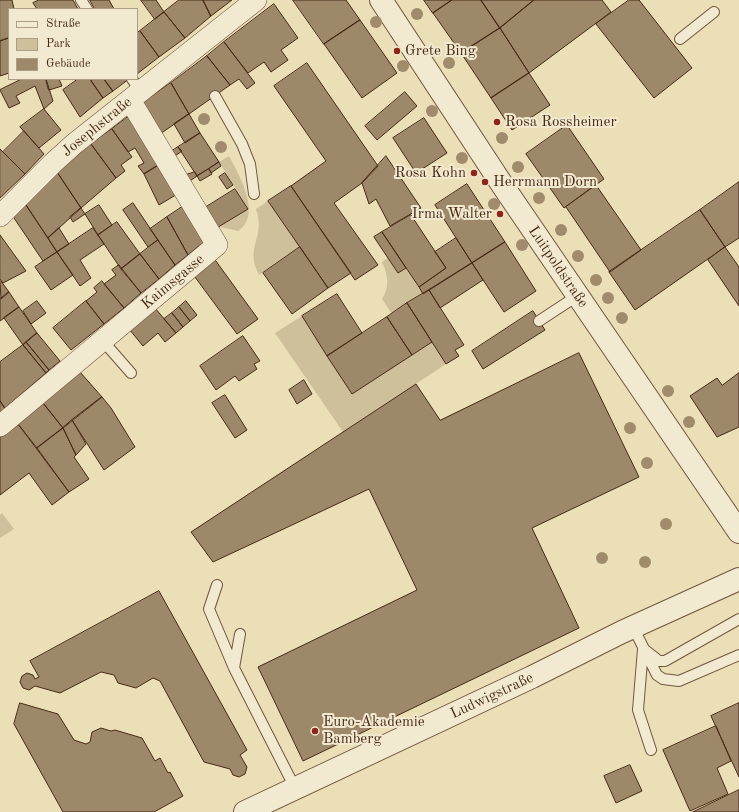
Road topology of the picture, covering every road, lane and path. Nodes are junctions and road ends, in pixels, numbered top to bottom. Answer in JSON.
{"nodes":[{"id":1,"x":256,"y":0,"type":"edge"},
{"id":2,"x":381,"y":0,"type":"edge"},
{"id":3,"x":714,"y":12,"type":"dead end"},
{"id":4,"x":680,"y":39,"type":"dead end"},
{"id":5,"x":134,"y":90,"type":"edge"},
{"id":6,"x":215,"y":96,"type":"dead end"},
{"id":7,"x":254,"y":194,"type":"dead end"},
{"id":8,"x":0,"y":216,"type":"edge"},
{"id":9,"x":577,"y":296,"type":"junction"},
{"id":10,"x":539,"y":321,"type":"dead end"},
{"id":11,"x":103,"y":341,"type":"junction"},
{"id":12,"x":132,"y":373,"type":"dead end"},
{"id":13,"x":0,"y":426,"type":"edge"},
{"id":14,"x":739,"y":532,"type":"edge"},
{"id":15,"x":739,"y":579,"type":"edge"},
{"id":16,"x":217,"y":585,"type":"dead end"},
{"id":17,"x":739,"y":619,"type":"edge"},
{"id":18,"x":633,"y":627,"type":"junction"},
{"id":19,"x":240,"y":634,"type":"dead end"},
{"id":20,"x":643,"y":649,"type":"junction"},
{"id":21,"x":739,"y":654,"type":"edge"},
{"id":22,"x":234,"y":668,"type":"junction"},
{"id":23,"x":651,"y":750,"type":"dead end"},
{"id":24,"x":295,"y":788,"type":"junction"},
{"id":25,"x":245,"y":812,"type":"edge"}],
"edges":[{"from":1,"to":5,"type":"street","name":"Josephstraße"},
{"from":2,"to":9,"type":"street","name":"Luitpoldstraße"},
{"from":3,"to":4,"type":"lane"},
{"from":5,"to":8,"type":"street","name":"Josephstraße"},
{"from":5,"to":11,"type":"street","name":"Kaimsgasse"},
{"from":6,"to":7,"type":"lane"},
{"from":9,"to":10,"type":"lane"},
{"from":9,"to":14,"type":"street","name":"Luitpoldstraße"},
{"from":11,"to":12,"type":"lane"},
{"from":11,"to":13,"type":"street","name":"Kaimsgasse"},
{"from":15,"to":18,"type":"street","name":"Ludwigstraße"},
{"from":16,"to":22,"type":"lane"},
{"from":17,"to":20,"type":"lane"},
{"from":18,"to":20,"type":"lane"},
{"from":18,"to":24,"type":"street","name":"Ludwigstraße"},
{"from":19,"to":22,"type":"lane"},
{"from":20,"to":21,"type":"lane"},
{"from":20,"to":23,"type":"lane"},
{"from":22,"to":24,"type":"lane"},
{"from":24,"to":25,"type":"street","name":"Ludwigstraße"}]}
